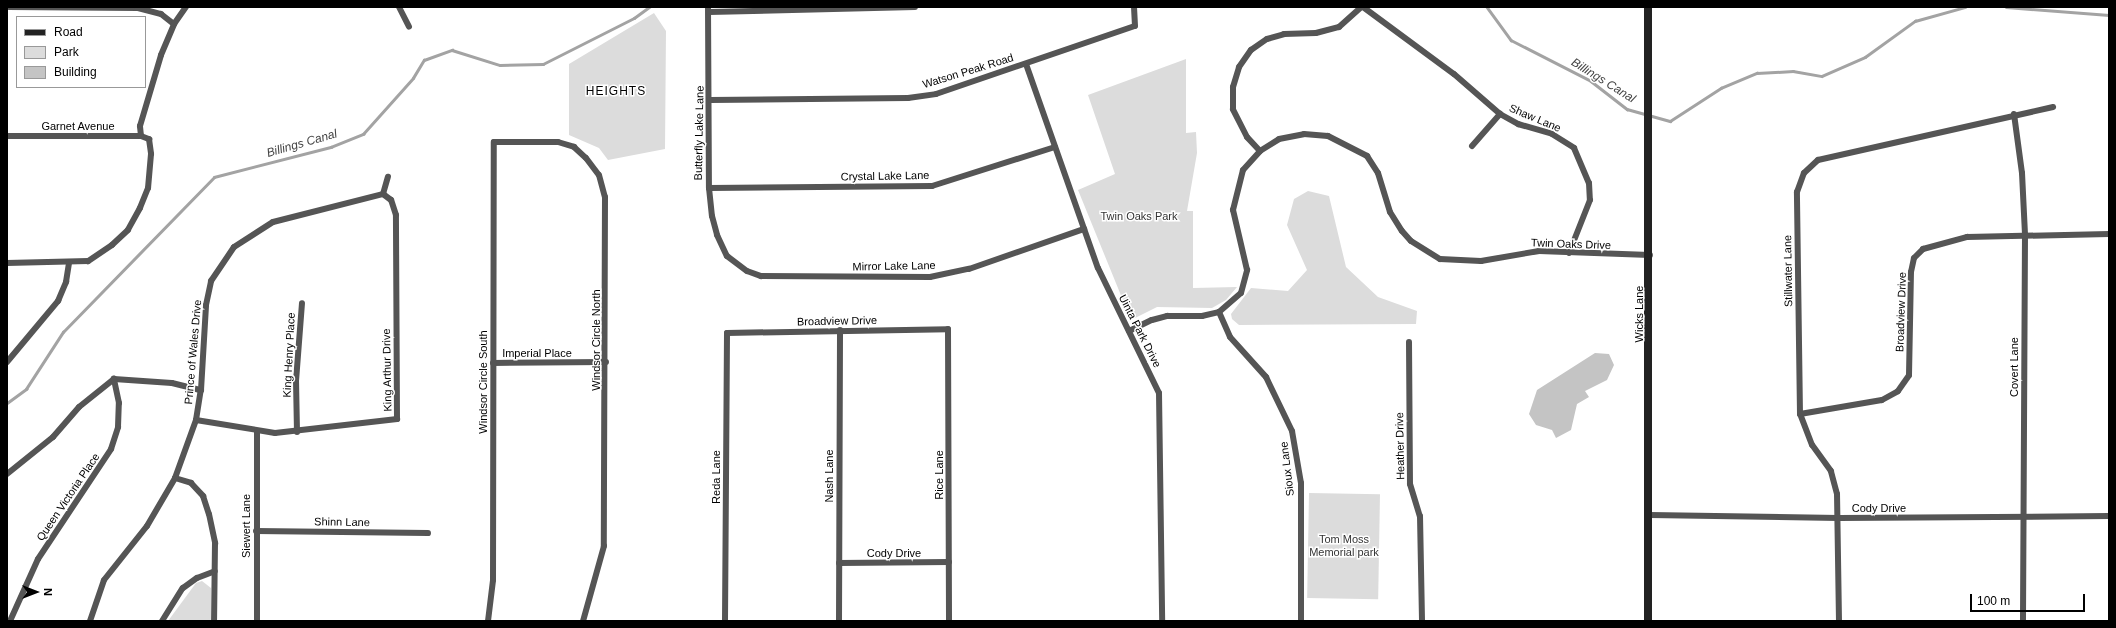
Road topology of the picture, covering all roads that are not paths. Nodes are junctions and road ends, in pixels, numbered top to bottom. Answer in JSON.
{"nodes":[{"id":1,"x":9,"y":7,"type":"edge"},
{"id":2,"x":108,"y":7,"type":"edge"},
{"id":3,"x":186,"y":7,"type":"edge"},
{"id":4,"x":399,"y":7,"type":"edge"},
{"id":5,"x":915,"y":7,"type":"edge"},
{"id":6,"x":1134,"y":7,"type":"edge"},
{"id":7,"x":1362,"y":7,"type":"edge"},
{"id":8,"x":1648,"y":7,"type":"edge"},
{"id":9,"x":708,"y":9,"type":"edge"},
{"id":10,"x":174,"y":24,"type":"junction"},
{"id":11,"x":409,"y":28,"type":"dead end"},
{"id":12,"x":1026,"y":64,"type":"junction"},
{"id":13,"x":710,"y":100,"type":"junction"},
{"id":14,"x":2053,"y":107,"type":"dead end"},
{"id":15,"x":1500,"y":114,"type":"junction"},
{"id":16,"x":2014,"y":114,"type":"junction"},
{"id":17,"x":7,"y":136,"type":"edge"},
{"id":18,"x":141,"y":136,"type":"junction"},
{"id":19,"x":494,"y":142,"type":"joint"},
{"id":20,"x":1472,"y":146,"type":"dead end"},
{"id":21,"x":1055,"y":147,"type":"junction"},
{"id":22,"x":1260,"y":151,"type":"junction"},
{"id":23,"x":388,"y":177,"type":"dead end"},
{"id":24,"x":708,"y":188,"type":"junction"},
{"id":25,"x":383,"y":194,"type":"junction"},
{"id":26,"x":1084,"y":229,"type":"junction"},
{"id":27,"x":2109,"y":234,"type":"edge"},
{"id":28,"x":2025,"y":235,"type":"junction"},
{"id":29,"x":1569,"y":253,"type":"junction"},
{"id":30,"x":1650,"y":255,"type":"junction"},
{"id":31,"x":727,"y":256,"type":"joint"},
{"id":32,"x":69,"y":262,"type":"junction"},
{"id":33,"x":7,"y":263,"type":"edge"},
{"id":34,"x":302,"y":303,"type":"dead end"},
{"id":35,"x":1219,"y":312,"type":"junction"},
{"id":36,"x":948,"y":329,"type":"joint"},
{"id":37,"x":840,"y":330,"type":"junction"},
{"id":38,"x":1129,"y":331,"type":"junction"},
{"id":39,"x":727,"y":333,"type":"joint"},
{"id":40,"x":1409,"y":342,"type":"dead end"},
{"id":41,"x":7,"y":362,"type":"edge"},
{"id":42,"x":606,"y":362,"type":"junction"},
{"id":43,"x":493,"y":363,"type":"junction"},
{"id":44,"x":114,"y":379,"type":"junction"},
{"id":45,"x":201,"y":390,"type":"junction"},
{"id":46,"x":1800,"y":414,"type":"junction"},
{"id":47,"x":196,"y":420,"type":"junction"},
{"id":48,"x":257,"y":431,"type":"junction"},
{"id":49,"x":297,"y":432,"type":"junction"},
{"id":50,"x":7,"y":474,"type":"edge"},
{"id":51,"x":175,"y":478,"type":"junction"},
{"id":52,"x":1650,"y":515,"type":"junction"},
{"id":53,"x":2024,"y":515,"type":"junction"},
{"id":54,"x":2109,"y":516,"type":"edge"},
{"id":55,"x":1839,"y":518,"type":"junction"},
{"id":56,"x":256,"y":532,"type":"junction"},
{"id":57,"x":428,"y":533,"type":"dead end"},
{"id":58,"x":949,"y":562,"type":"junction"},
{"id":59,"x":839,"y":563,"type":"junction"},
{"id":60,"x":215,"y":571,"type":"junction"},
{"id":61,"x":10,"y":621,"type":"edge"},
{"id":62,"x":90,"y":621,"type":"edge"},
{"id":63,"x":162,"y":621,"type":"edge"},
{"id":64,"x":214,"y":621,"type":"edge"},
{"id":65,"x":257,"y":621,"type":"edge"},
{"id":66,"x":488,"y":621,"type":"edge"},
{"id":67,"x":583,"y":621,"type":"edge"},
{"id":68,"x":725,"y":621,"type":"edge"},
{"id":69,"x":839,"y":621,"type":"edge"},
{"id":70,"x":949,"y":621,"type":"edge"},
{"id":71,"x":1162,"y":621,"type":"edge"},
{"id":72,"x":1301,"y":621,"type":"edge"},
{"id":73,"x":1422,"y":621,"type":"edge"},
{"id":74,"x":1648,"y":621,"type":"edge"},
{"id":75,"x":1839,"y":621,"type":"edge"},
{"id":76,"x":2023,"y":621,"type":"edge"}],
"edges":[{"from":1,"to":2,"type":"street"},
{"from":2,"to":10,"type":"street"},
{"from":3,"to":10,"type":"street"},
{"from":4,"to":11,"type":"street"},
{"from":5,"to":9,"type":"street"},
{"from":6,"to":12,"type":"street","name":"Watson Peak Road"},
{"from":7,"to":15,"type":"street","name":"Shaw Lane"},
{"from":7,"to":22,"type":"street"},
{"from":8,"to":30,"type":"main road","name":"Wicks Lane"},
{"from":9,"to":13,"type":"street","name":"Butterfly Lake Lane"},
{"from":10,"to":18,"type":"street"},
{"from":12,"to":13,"type":"street","name":"Watson Peak Road"},
{"from":12,"to":21,"type":"street","name":"Uinta Park Drive"},
{"from":13,"to":24,"type":"street","name":"Butterfly Lake Lane"},
{"from":14,"to":16,"type":"street","name":"Stillwater Lane"},
{"from":15,"to":20,"type":"street"},
{"from":15,"to":29,"type":"street","name":"Shaw Lane"},
{"from":16,"to":28,"type":"street","name":"Covert Lane"},
{"from":16,"to":46,"type":"street","name":"Stillwater Lane"},
{"from":17,"to":18,"type":"street","name":"Garnet Avenue"},
{"from":18,"to":32,"type":"street","name":"Garnet Avenue"},
{"from":19,"to":42,"type":"street","name":"Windsor Circle North"},
{"from":19,"to":43,"type":"street","name":"Windsor Circle South"},
{"from":21,"to":24,"type":"street","name":"Crystal Lake Lane"},
{"from":21,"to":26,"type":"street","name":"Uinta Park Drive"},
{"from":22,"to":29,"type":"street","name":"Twin Oaks Drive"},
{"from":22,"to":35,"type":"street","name":"Twin Oaks Drive"},
{"from":23,"to":25,"type":"street"},
{"from":24,"to":31,"type":"street","name":"Butterfly Lake Lane"},
{"from":25,"to":45,"type":"street","name":"Prince of Wales Drive"},
{"from":25,"to":49,"type":"street","name":"King Arthur Drive"},
{"from":26,"to":31,"type":"street","name":"Mirror Lake Lane"},
{"from":26,"to":38,"type":"street","name":"Uinta Park Drive"},
{"from":27,"to":28,"type":"street","name":"Broadview Drive"},
{"from":28,"to":46,"type":"street","name":"Broadview Drive"},
{"from":28,"to":53,"type":"street","name":"Covert Lane"},
{"from":29,"to":30,"type":"street","name":"Twin Oaks Drive"},
{"from":30,"to":52,"type":"main road","name":"Wicks Lane"},
{"from":32,"to":33,"type":"street"},
{"from":32,"to":41,"type":"street"},
{"from":34,"to":49,"type":"street","name":"King Henry Place"},
{"from":35,"to":38,"type":"street","name":"Twin Oaks Drive"},
{"from":35,"to":72,"type":"street","name":"Sioux Lane"},
{"from":36,"to":37,"type":"street","name":"Broadview Drive"},
{"from":36,"to":58,"type":"street","name":"Rice Lane"},
{"from":37,"to":39,"type":"street","name":"Broadview Drive"},
{"from":37,"to":59,"type":"street","name":"Nash Lane"},
{"from":38,"to":71,"type":"street","name":"Uinta Park Drive"},
{"from":39,"to":68,"type":"street","name":"Reda Lane"},
{"from":40,"to":73,"type":"street","name":"Heather Drive"},
{"from":42,"to":43,"type":"street","name":"Imperial Place"},
{"from":42,"to":67,"type":"street","name":"Windsor Circle North"},
{"from":43,"to":66,"type":"street","name":"Windsor Circle South"},
{"from":44,"to":45,"type":"street"},
{"from":44,"to":50,"type":"street"},
{"from":44,"to":61,"type":"street","name":"Queen Victoria Place"},
{"from":45,"to":47,"type":"street","name":"Prince of Wales Drive"},
{"from":46,"to":55,"type":"street","name":"Stillwater Lane"},
{"from":47,"to":48,"type":"street","name":"King Arthur Drive"},
{"from":47,"to":51,"type":"street","name":"Prince of Wales Drive"},
{"from":48,"to":49,"type":"street","name":"King Arthur Drive"},
{"from":48,"to":56,"type":"street","name":"Siewert Lane"},
{"from":51,"to":60,"type":"street"},
{"from":51,"to":62,"type":"street","name":"Prince of Wales Drive"},
{"from":52,"to":55,"type":"street","name":"Cody Drive"},
{"from":52,"to":74,"type":"main road","name":"Wicks Lane"},
{"from":53,"to":54,"type":"street","name":"Cody Drive"},
{"from":53,"to":55,"type":"street","name":"Cody Drive"},
{"from":53,"to":76,"type":"street","name":"Covert Lane"},
{"from":55,"to":75,"type":"street","name":"Stillwater Lane"},
{"from":56,"to":57,"type":"street","name":"Shinn Lane"},
{"from":56,"to":65,"type":"street","name":"Siewert Lane"},
{"from":58,"to":59,"type":"street","name":"Cody Drive"},
{"from":58,"to":70,"type":"street","name":"Rice Lane"},
{"from":59,"to":69,"type":"street","name":"Nash Lane"},
{"from":60,"to":63,"type":"street"},
{"from":60,"to":64,"type":"street"}]}
